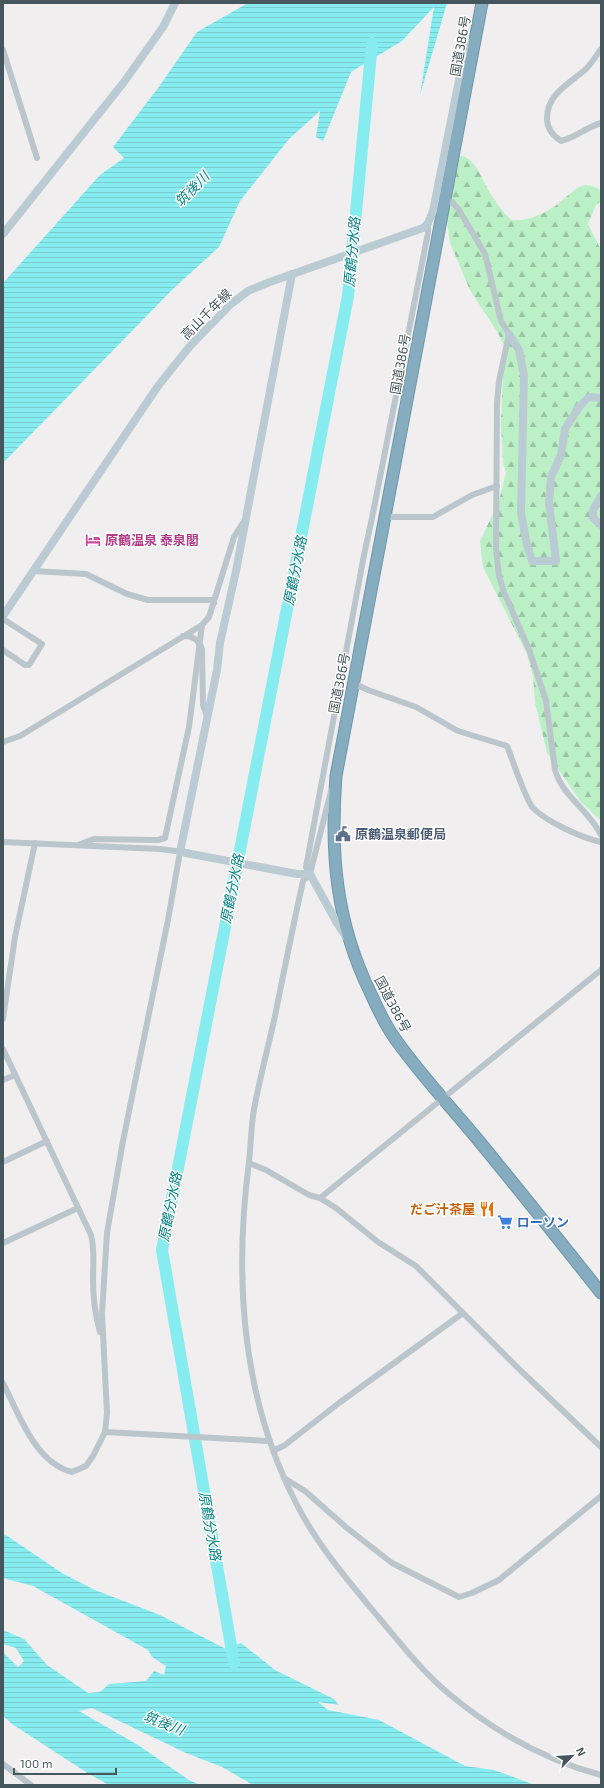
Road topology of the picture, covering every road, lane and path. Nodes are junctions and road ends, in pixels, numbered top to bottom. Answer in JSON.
{"nodes":[{"id":1,"x":175,"y":3,"type":"edge"},
{"id":2,"x":482,"y":3,"type":"edge"},
{"id":3,"x":476,"y":36,"type":"junction"},
{"id":4,"x":601,"y":49,"type":"edge"},
{"id":5,"x":3,"y":50,"type":"edge"},
{"id":6,"x":601,"y":123,"type":"edge"},
{"id":7,"x":37,"y":158,"type":"dead end"},
{"id":8,"x":444,"y":200,"type":"junction"},
{"id":9,"x":426,"y":226,"type":"junction"},
{"id":10,"x":3,"y":234,"type":"edge"},
{"id":11,"x":296,"y":273,"type":"junction"},
{"id":12,"x":509,"y":334,"type":"junction"},
{"id":13,"x":601,"y":398,"type":"edge"},
{"id":14,"x":497,"y":486,"type":"junction"},
{"id":15,"x":601,"y":496,"type":"edge"},
{"id":16,"x":385,"y":517,"type":"junction"},
{"id":17,"x":244,"y":521,"type":"junction"},
{"id":18,"x":601,"y":525,"type":"edge"},
{"id":19,"x":34,"y":570,"type":"junction"},
{"id":20,"x":214,"y":603,"type":"junction"},
{"id":21,"x":3,"y":617,"type":"edge"},
{"id":22,"x":202,"y":625,"type":"junction"},
{"id":23,"x":183,"y":636,"type":"junction"},
{"id":24,"x":199,"y":642,"type":"junction"},
{"id":25,"x":3,"y":650,"type":"edge"},
{"id":26,"x":353,"y":683,"type":"junction"},
{"id":27,"x":208,"y":717,"type":"junction"},
{"id":28,"x":3,"y":742,"type":"edge"},
{"id":29,"x":336,"y":776,"type":"junction"},
{"id":30,"x":601,"y":835,"type":"edge"},
{"id":31,"x":3,"y":842,"type":"edge"},
{"id":32,"x":601,"y":842,"type":"edge"},
{"id":33,"x":35,"y":843,"type":"junction"},
{"id":34,"x":78,"y":845,"type":"junction"},
{"id":35,"x":183,"y":852,"type":"junction"},
{"id":36,"x":310,"y":874,"type":"junction"},
{"id":37,"x":349,"y":941,"type":"junction"},
{"id":38,"x":601,"y":970,"type":"edge"},
{"id":39,"x":3,"y":1019,"type":"edge"},
{"id":40,"x":3,"y":1049,"type":"edge"},
{"id":41,"x":15,"y":1075,"type":"junction"},
{"id":42,"x":3,"y":1080,"type":"edge"},
{"id":43,"x":442,"y":1098,"type":"junction"},
{"id":44,"x":47,"y":1141,"type":"junction"},
{"id":45,"x":3,"y":1162,"type":"edge"},
{"id":46,"x":249,"y":1163,"type":"junction"},
{"id":47,"x":320,"y":1198,"type":"junction"},
{"id":48,"x":78,"y":1208,"type":"junction"},
{"id":49,"x":3,"y":1243,"type":"edge"},
{"id":50,"x":601,"y":1293,"type":"edge"},
{"id":51,"x":463,"y":1313,"type":"junction"},
{"id":52,"x":102,"y":1339,"type":"junction"},
{"id":53,"x":3,"y":1384,"type":"edge"},
{"id":54,"x":108,"y":1432,"type":"junction"},
{"id":55,"x":266,"y":1441,"type":"junction"},
{"id":56,"x":601,"y":1447,"type":"edge"},
{"id":57,"x":273,"y":1452,"type":"junction"},
{"id":58,"x":284,"y":1478,"type":"junction"},
{"id":59,"x":601,"y":1496,"type":"edge"},
{"id":60,"x":3,"y":1764,"type":"edge"},
{"id":61,"x":601,"y":1770,"type":"edge"},
{"id":62,"x":588,"y":1771,"type":"junction"},
{"id":63,"x":601,"y":1775,"type":"edge"},
{"id":64,"x":31,"y":1785,"type":"edge"}],
"edges":[{"from":1,"to":10,"type":"street"},
{"from":2,"to":3,"type":"highway","name":"国道386号"},
{"from":3,"to":8,"type":"highway","name":"国道386号"},
{"from":3,"to":9,"type":"street"},
{"from":4,"to":6,"type":"street"},
{"from":5,"to":7,"type":"street"},
{"from":8,"to":12,"type":"street"},
{"from":8,"to":16,"type":"highway","name":"国道386号"},
{"from":9,"to":11,"type":"street","name":"高山千年線"},
{"from":9,"to":36,"type":"street"},
{"from":11,"to":17,"type":"street"},
{"from":11,"to":19,"type":"street","name":"高山千年線"},
{"from":12,"to":13,"type":"street"},
{"from":12,"to":14,"type":"street"},
{"from":14,"to":16,"type":"street"},
{"from":14,"to":30,"type":"street"},
{"from":15,"to":18,"type":"street"},
{"from":16,"to":26,"type":"highway","name":"国道386号"},
{"from":17,"to":20,"type":"street"},
{"from":17,"to":27,"type":"street"},
{"from":19,"to":20,"type":"street"},
{"from":19,"to":21,"type":"street","name":"高山千年線"},
{"from":20,"to":22,"type":"street"},
{"from":21,"to":25,"type":"street"},
{"from":22,"to":23,"type":"street"},
{"from":22,"to":24,"type":"street"},
{"from":23,"to":24,"type":"street"},
{"from":23,"to":28,"type":"street"},
{"from":24,"to":27,"type":"street"},
{"from":24,"to":34,"type":"street"},
{"from":26,"to":29,"type":"highway","name":"国道386号"},
{"from":26,"to":32,"type":"street"},
{"from":27,"to":35,"type":"street"},
{"from":29,"to":36,"type":"street"},
{"from":29,"to":37,"type":"highway","name":"国道386号"},
{"from":31,"to":33,"type":"street"},
{"from":33,"to":34,"type":"street"},
{"from":33,"to":39,"type":"street"},
{"from":34,"to":35,"type":"street"},
{"from":35,"to":36,"type":"street"},
{"from":35,"to":52,"type":"street"},
{"from":36,"to":37,"type":"street"},
{"from":36,"to":46,"type":"street"},
{"from":37,"to":43,"type":"highway","name":"国道386号"},
{"from":38,"to":43,"type":"street"},
{"from":40,"to":41,"type":"street"},
{"from":41,"to":42,"type":"street"},
{"from":41,"to":44,"type":"street"},
{"from":43,"to":47,"type":"street"},
{"from":43,"to":50,"type":"highway","name":"国道386号"},
{"from":44,"to":45,"type":"street"},
{"from":44,"to":48,"type":"street"},
{"from":46,"to":47,"type":"street"},
{"from":46,"to":55,"type":"street"},
{"from":47,"to":51,"type":"street"},
{"from":48,"to":49,"type":"street"},
{"from":48,"to":52,"type":"street"},
{"from":51,"to":56,"type":"street"},
{"from":51,"to":57,"type":"street"},
{"from":52,"to":54,"type":"street"},
{"from":53,"to":54,"type":"street"},
{"from":54,"to":55,"type":"street"},
{"from":55,"to":57,"type":"street"},
{"from":57,"to":58,"type":"street"},
{"from":58,"to":59,"type":"street"},
{"from":58,"to":62,"type":"street"},
{"from":60,"to":64,"type":"street"},
{"from":61,"to":62,"type":"street"},
{"from":62,"to":63,"type":"street"}]}
